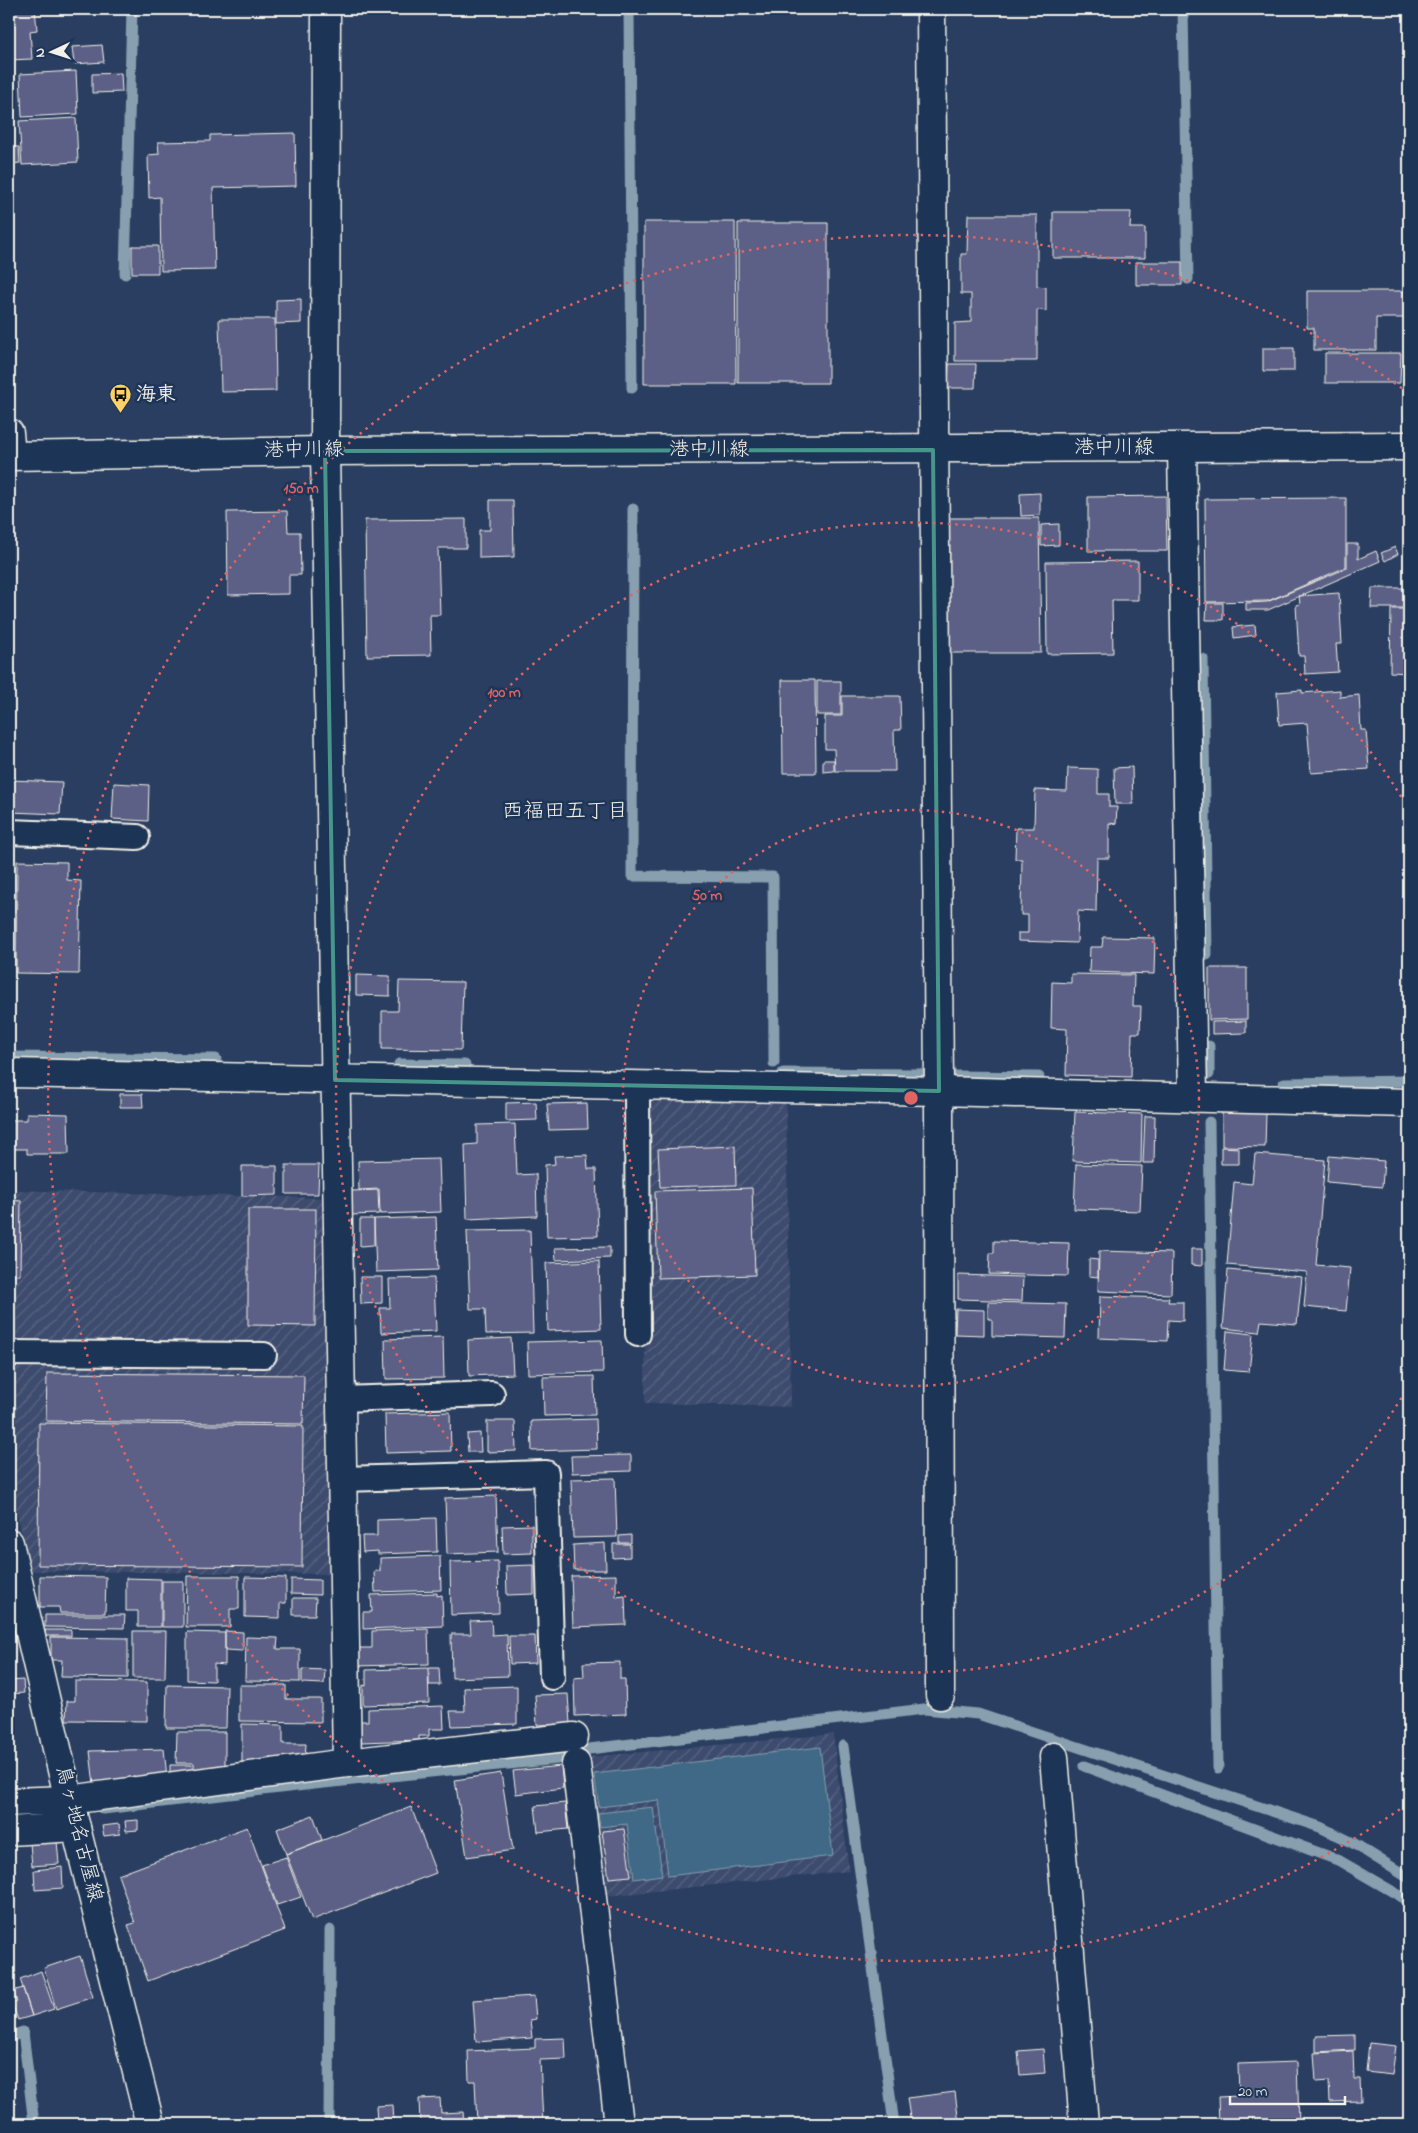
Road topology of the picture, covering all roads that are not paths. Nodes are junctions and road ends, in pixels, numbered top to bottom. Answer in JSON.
{"nodes":[{"id":1,"x":326,"y":9,"type":"edge"},
{"id":2,"x":931,"y":9,"type":"edge"},
{"id":3,"x":1409,"y":446,"type":"edge"},
{"id":4,"x":10,"y":448,"type":"edge"},
{"id":5,"x":1182,"y":448,"type":"junction"},
{"id":6,"x":933,"y":450,"type":"junction"},
{"id":7,"x":325,"y":451,"type":"junction"},
{"id":8,"x":9,"y":832,"type":"edge"},
{"id":9,"x":137,"y":837,"type":"dead end"},
{"id":10,"x":9,"y":1074,"type":"edge"},
{"id":11,"x":335,"y":1080,"type":"junction"},
{"id":12,"x":637,"y":1085,"type":"junction"},
{"id":13,"x":939,"y":1091,"type":"junction"},
{"id":14,"x":1192,"y":1098,"type":"junction"},
{"id":15,"x":1409,"y":1103,"type":"edge"},
{"id":16,"x":638,"y":1334,"type":"dead end"},
{"id":17,"x":9,"y":1353,"type":"edge"},
{"id":18,"x":264,"y":1355,"type":"dead end"},
{"id":19,"x":492,"y":1394,"type":"dead end"},
{"id":20,"x":341,"y":1399,"type":"junction"},
{"id":21,"x":342,"y":1479,"type":"junction"},
{"id":22,"x":9,"y":1543,"type":"edge"},
{"id":23,"x":552,"y":1677,"type":"dead end"},
{"id":24,"x":940,"y":1695,"type":"dead end"},
{"id":25,"x":1054,"y":1758,"type":"dead end"},
{"id":26,"x":347,"y":1763,"type":"junction"},
{"id":27,"x":69,"y":1800,"type":"junction"},
{"id":28,"x":9,"y":1802,"type":"edge"},
{"id":29,"x":76,"y":1827,"type":"junction"},
{"id":30,"x":9,"y":1831,"type":"edge"},
{"id":31,"x":150,"y":2124,"type":"edge"},
{"id":32,"x":618,"y":2124,"type":"edge"},
{"id":33,"x":1084,"y":2124,"type":"edge"}],
"edges":[{"from":1,"to":7,"type":"street"},
{"from":2,"to":6,"type":"street"},
{"from":3,"to":5,"type":"street","name":"港中川線"},
{"from":4,"to":7,"type":"street","name":"港中川線"},
{"from":5,"to":6,"type":"street","name":"港中川線"},
{"from":5,"to":14,"type":"street"},
{"from":6,"to":7,"type":"street","name":"港中川線"},
{"from":6,"to":13,"type":"street"},
{"from":7,"to":11,"type":"street"},
{"from":8,"to":9,"type":"lane"},
{"from":10,"to":11,"type":"street"},
{"from":11,"to":12,"type":"street"},
{"from":11,"to":20,"type":"street"},
{"from":12,"to":13,"type":"street"},
{"from":12,"to":16,"type":"lane"},
{"from":13,"to":14,"type":"street"},
{"from":13,"to":24,"type":"street"},
{"from":14,"to":15,"type":"street"},
{"from":17,"to":18,"type":"lane"},
{"from":19,"to":20,"type":"lane"},
{"from":20,"to":21,"type":"street"},
{"from":21,"to":23,"type":"lane"},
{"from":21,"to":26,"type":"street"},
{"from":22,"to":27,"type":"street","name":"鳥ヶ地名古屋線"},
{"from":25,"to":33,"type":"street"},
{"from":26,"to":27,"type":"street"},
{"from":26,"to":32,"type":"street"},
{"from":27,"to":28,"type":"street"},
{"from":27,"to":29,"type":"street","name":"鳥ヶ地名古屋線"},
{"from":29,"to":30,"type":"street"},
{"from":29,"to":31,"type":"street","name":"鳥ヶ地名古屋線"}]}
